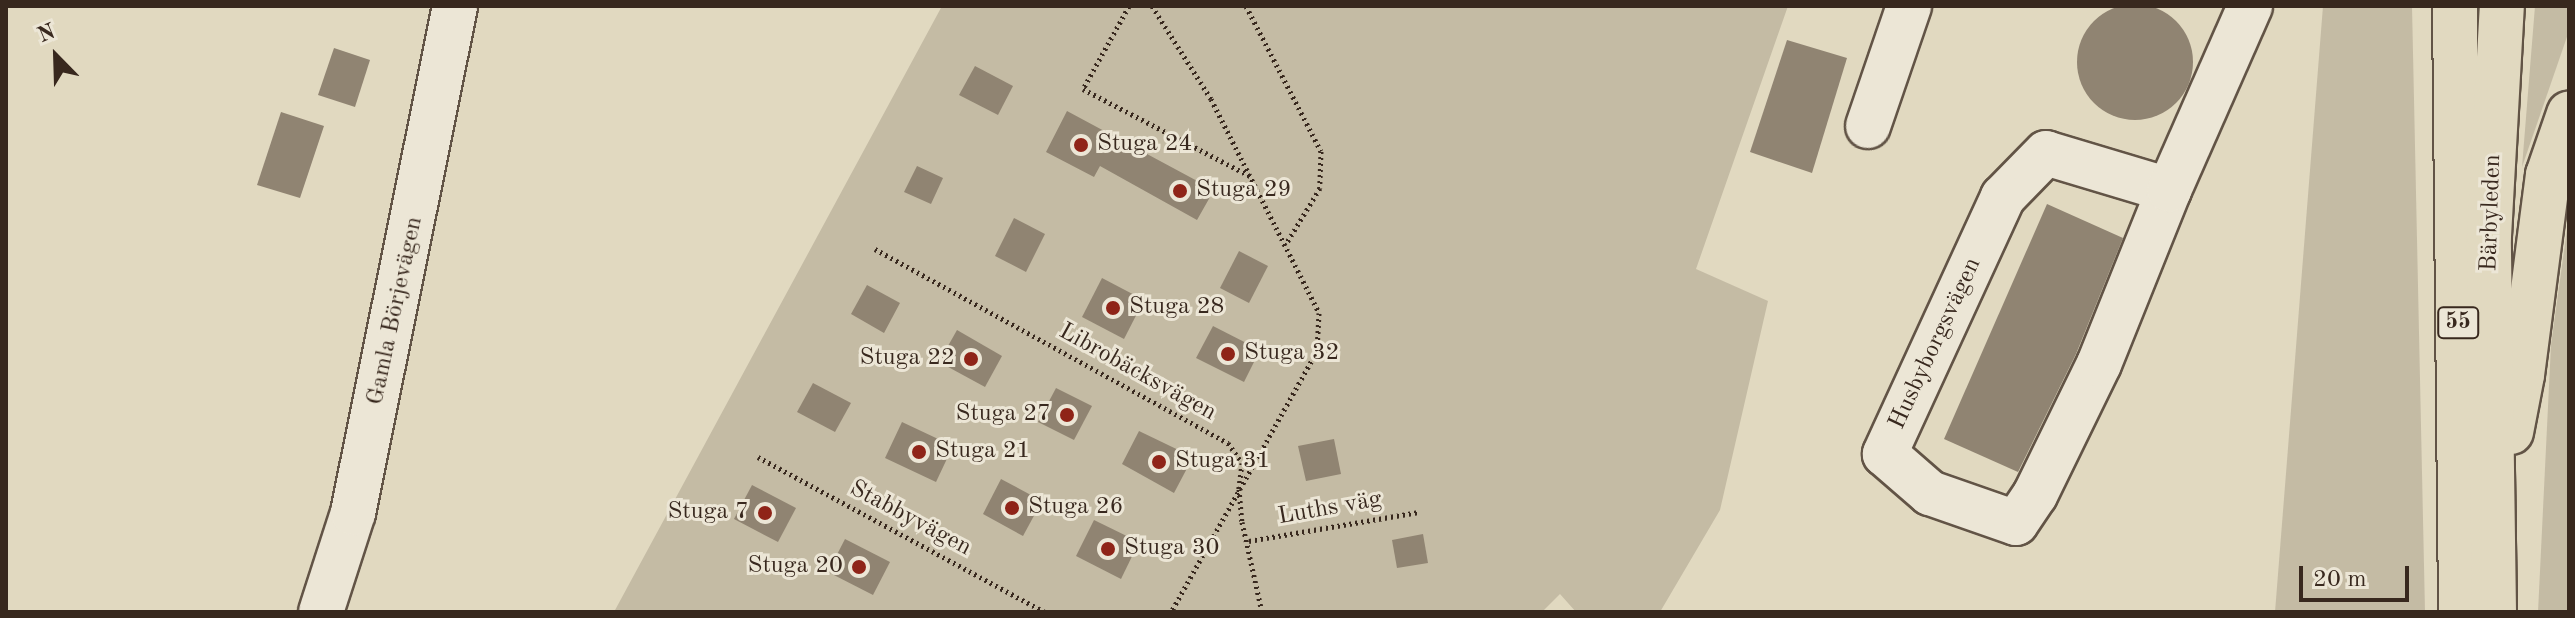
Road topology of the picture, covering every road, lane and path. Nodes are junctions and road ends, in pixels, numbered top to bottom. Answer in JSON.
{"nodes":[{"id":1,"x":455,"y":6,"type":"edge"},
{"id":2,"x":1129,"y":6,"type":"edge"},
{"id":3,"x":1152,"y":6,"type":"edge"},
{"id":4,"x":1246,"y":6,"type":"edge"},
{"id":5,"x":1909,"y":6,"type":"edge"},
{"id":6,"x":2250,"y":6,"type":"edge"},
{"id":7,"x":2455,"y":6,"type":"edge"},
{"id":8,"x":2502,"y":6,"type":"edge"},
{"id":9,"x":2569,"y":114,"type":"edge"},
{"id":10,"x":1868,"y":126,"type":"dead end"},
{"id":11,"x":1253,"y":178,"type":"junction"},
{"id":12,"x":2169,"y":190,"type":"junction"},
{"id":13,"x":1286,"y":245,"type":"junction"},
{"id":14,"x":875,"y":249,"type":"dead end"},
{"id":15,"x":758,"y":457,"type":"dead end"},
{"id":16,"x":1239,"y":489,"type":"junction"},
{"id":17,"x":1418,"y":512,"type":"dead end"},
{"id":18,"x":2494,"y":517,"type":"junction"},
{"id":19,"x":1249,"y":541,"type":"junction"},
{"id":20,"x":321,"y":612,"type":"edge"},
{"id":21,"x":1045,"y":612,"type":"edge"},
{"id":22,"x":1171,"y":612,"type":"edge"},
{"id":23,"x":1262,"y":612,"type":"edge"},
{"id":24,"x":2461,"y":612,"type":"edge"},
{"id":25,"x":2494,"y":612,"type":"edge"}],
"edges":[{"from":1,"to":20,"type":"street","name":"Gamla Börjevägen"},
{"from":2,"to":11,"type":"path"},
{"from":3,"to":11,"type":"path"},
{"from":4,"to":13,"type":"path"},
{"from":5,"to":10,"type":"street"},
{"from":6,"to":12,"type":"street","name":"Husbyborgsvägen"},
{"from":7,"to":24,"type":"main road","name":"Bärbyleden","number":"55"},
{"from":8,"to":18,"type":"main road","name":"Bärbyleden","number":"55"},
{"from":9,"to":18,"type":"main road"},
{"from":11,"to":13,"type":"path"},
{"from":12,"to":12,"type":"street","name":"Husbyborgsvägen"},
{"from":13,"to":16,"type":"path"},
{"from":14,"to":16,"type":"path","name":"Librobäcksvägen"},
{"from":15,"to":21,"type":"path","name":"Stabbyvägen"},
{"from":16,"to":19,"type":"path","name":"Librobäcksvägen"},
{"from":16,"to":22,"type":"path"},
{"from":17,"to":19,"type":"path","name":"Luths väg"},
{"from":18,"to":25,"type":"main road","name":"Bärbyleden","number":"55"},
{"from":19,"to":23,"type":"path","name":"Librobäcksvägen"}]}
